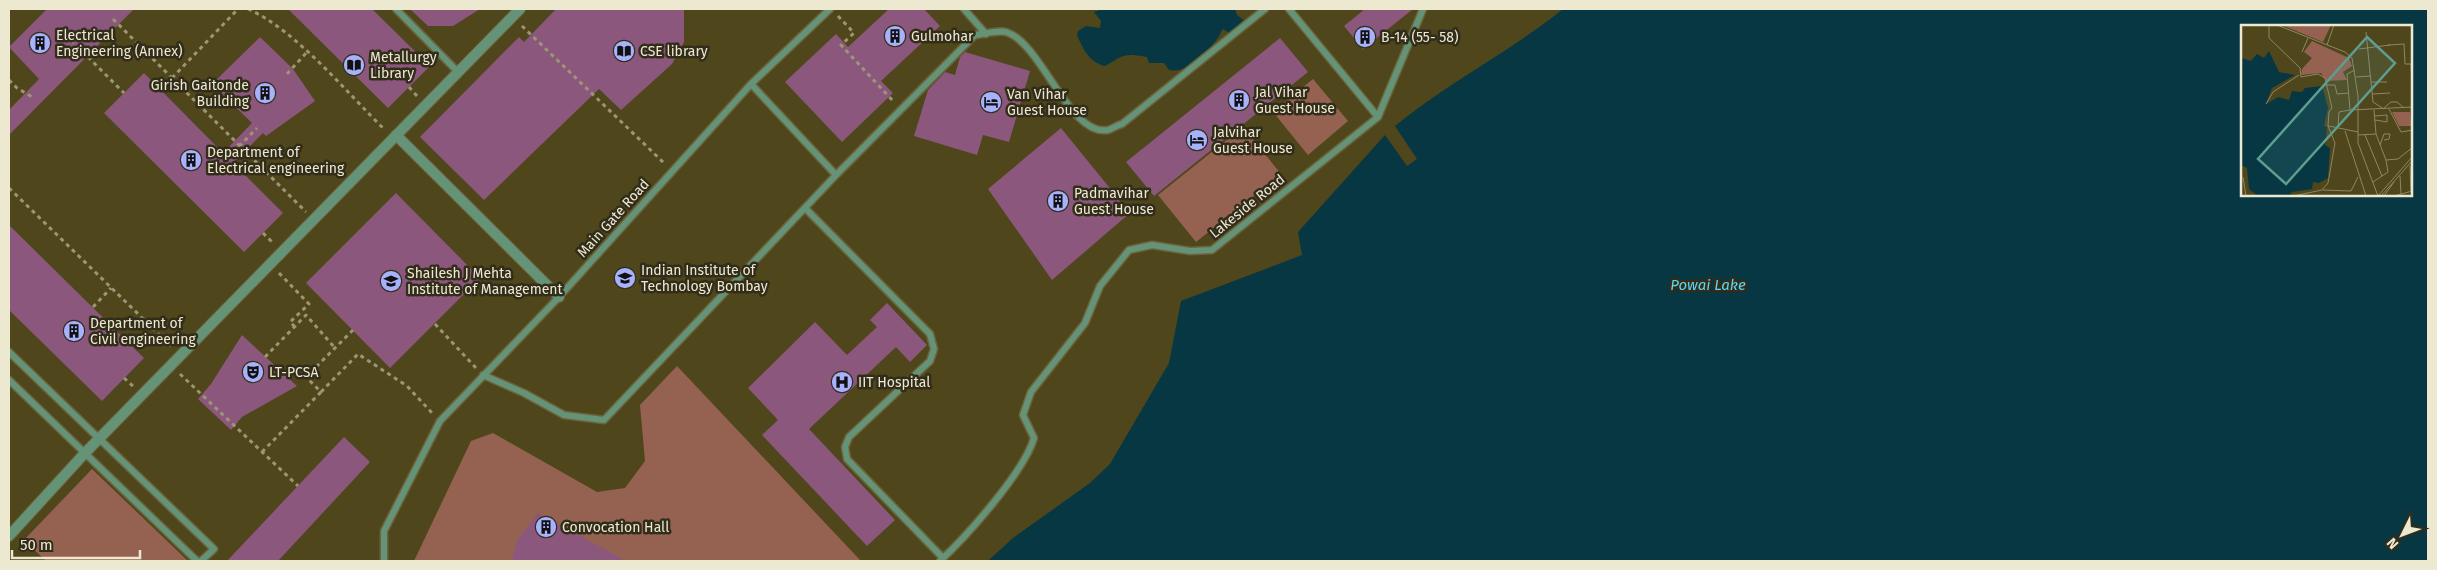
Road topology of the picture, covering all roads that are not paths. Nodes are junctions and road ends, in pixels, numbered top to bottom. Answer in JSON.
{"nodes":[{"id":1,"x":396,"y":9,"type":"edge"},
{"id":2,"x":830,"y":9,"type":"edge"},
{"id":3,"x":964,"y":9,"type":"edge"},
{"id":4,"x":1265,"y":9,"type":"edge"},
{"id":5,"x":1289,"y":9,"type":"edge"},
{"id":6,"x":1423,"y":9,"type":"edge"},
{"id":7,"x":516,"y":13,"type":"edge"},
{"id":8,"x":986,"y":34,"type":"junction"},
{"id":9,"x":458,"y":72,"type":"junction"},
{"id":10,"x":751,"y":84,"type":"junction"},
{"id":11,"x":1378,"y":117,"type":"junction"},
{"id":12,"x":395,"y":136,"type":"junction"},
{"id":13,"x":836,"y":175,"type":"junction"},
{"id":14,"x":805,"y":208,"type":"junction"},
{"id":15,"x":559,"y":297,"type":"junction"},
{"id":16,"x":9,"y":352,"type":"edge"},
{"id":17,"x":483,"y":375,"type":"junction"},
{"id":18,"x":9,"y":380,"type":"edge"},
{"id":19,"x":99,"y":439,"type":"junction"},
{"id":20,"x":84,"y":454,"type":"junction"},
{"id":21,"x":9,"y":536,"type":"edge"},
{"id":22,"x":941,"y":560,"type":"edge"},
{"id":23,"x":197,"y":561,"type":"edge"},
{"id":24,"x":201,"y":561,"type":"edge"},
{"id":25,"x":384,"y":561,"type":"edge"}],
"edges":[{"from":1,"to":9,"type":"lane"},
{"from":2,"to":10,"type":"lane","name":"Main Gate Road"},
{"from":3,"to":8,"type":"lane"},
{"from":4,"to":8,"type":"lane"},
{"from":5,"to":11,"type":"lane"},
{"from":6,"to":11,"type":"lane","name":"Lakeside Road"},
{"from":7,"to":9,"type":"street"},
{"from":8,"to":13,"type":"lane"},
{"from":9,"to":12,"type":"street"},
{"from":10,"to":13,"type":"lane"},
{"from":10,"to":15,"type":"lane","name":"Main Gate Road"},
{"from":11,"to":22,"type":"lane","name":"Lakeside Road"},
{"from":12,"to":15,"type":"street"},
{"from":12,"to":19,"type":"street"},
{"from":13,"to":14,"type":"lane"},
{"from":14,"to":17,"type":"lane"},
{"from":14,"to":22,"type":"lane"},
{"from":15,"to":17,"type":"lane","name":"Main Gate Road"},
{"from":16,"to":19,"type":"lane"},
{"from":17,"to":25,"type":"lane","name":"Main Gate Road"},
{"from":18,"to":20,"type":"lane"},
{"from":19,"to":20,"type":"street"},
{"from":19,"to":24,"type":"lane"},
{"from":20,"to":21,"type":"street"},
{"from":20,"to":23,"type":"lane"}]}
